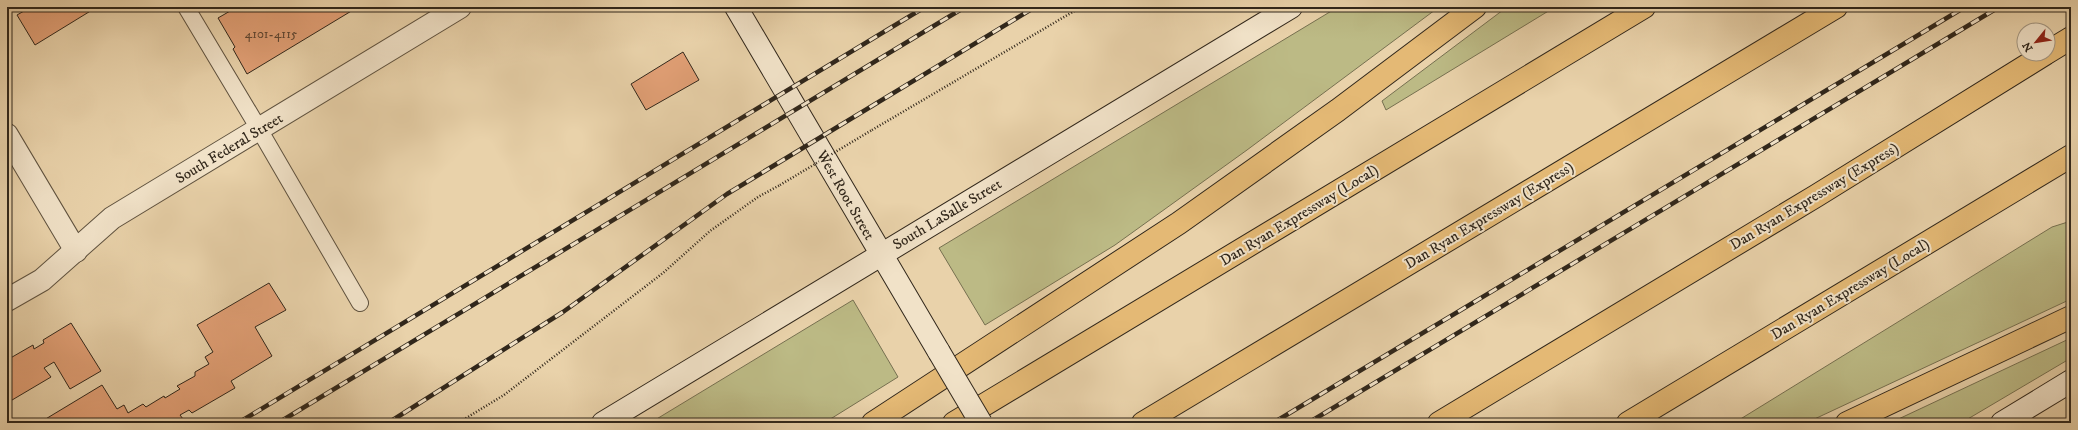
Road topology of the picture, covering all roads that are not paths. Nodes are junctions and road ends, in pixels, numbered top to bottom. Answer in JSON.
{"nodes":[{"id":1,"x":186,"y":7,"type":"edge"},
{"id":2,"x":460,"y":7,"type":"edge"},
{"id":3,"x":736,"y":7,"type":"edge"},
{"id":4,"x":1291,"y":7,"type":"edge"},
{"id":5,"x":1475,"y":7,"type":"edge"},
{"id":6,"x":1644,"y":7,"type":"edge"},
{"id":7,"x":1836,"y":7,"type":"edge"},
{"id":8,"x":2071,"y":38,"type":"edge"},
{"id":9,"x":2056,"y":47,"type":"edge"},
{"id":10,"x":2032,"y":62,"type":"edge"},
{"id":11,"x":260,"y":129,"type":"junction"},
{"id":12,"x":7,"y":135,"type":"edge"},
{"id":13,"x":2071,"y":156,"type":"edge"},
{"id":14,"x":76,"y":251,"type":"junction"},
{"id":15,"x":881,"y":254,"type":"junction"},
{"id":16,"x":7,"y":300,"type":"edge"},
{"id":17,"x":360,"y":302,"type":"dead end"},
{"id":18,"x":2071,"y":317,"type":"edge"},
{"id":19,"x":2071,"y":381,"type":"edge"},
{"id":20,"x":603,"y":423,"type":"edge"},
{"id":21,"x":873,"y":423,"type":"edge"},
{"id":22,"x":954,"y":423,"type":"edge"},
{"id":23,"x":981,"y":423,"type":"edge"},
{"id":24,"x":1143,"y":423,"type":"edge"},
{"id":25,"x":1439,"y":423,"type":"edge"},
{"id":26,"x":1628,"y":423,"type":"edge"},
{"id":27,"x":1847,"y":423,"type":"edge"},
{"id":28,"x":2002,"y":423,"type":"edge"}],
"edges":[{"from":1,"to":11,"type":"lane"},
{"from":2,"to":11,"type":"street","name":"South Federal Street"},
{"from":3,"to":15,"type":"street","name":"West Root Street"},
{"from":4,"to":15,"type":"street","name":"South LaSalle Street"},
{"from":5,"to":21,"type":"highway"},
{"from":6,"to":22,"type":"highway","name":"Dan Ryan Expressway (Local)"},
{"from":7,"to":24,"type":"highway","name":"Dan Ryan Expressway (Express)"},
{"from":8,"to":9,"type":"highway"},
{"from":10,"to":25,"type":"highway","name":"Dan Ryan Expressway (Express)"},
{"from":11,"to":14,"type":"street","name":"South Federal Street"},
{"from":11,"to":17,"type":"lane"},
{"from":12,"to":14,"type":"street"},
{"from":13,"to":26,"type":"highway","name":"Dan Ryan Expressway (Local)"},
{"from":14,"to":16,"type":"street","name":"South Federal Street"},
{"from":15,"to":20,"type":"street","name":"South LaSalle Street"},
{"from":15,"to":23,"type":"street","name":"West Root Street","bridge":true},
{"from":18,"to":27,"type":"highway"},
{"from":19,"to":28,"type":"street"}]}
